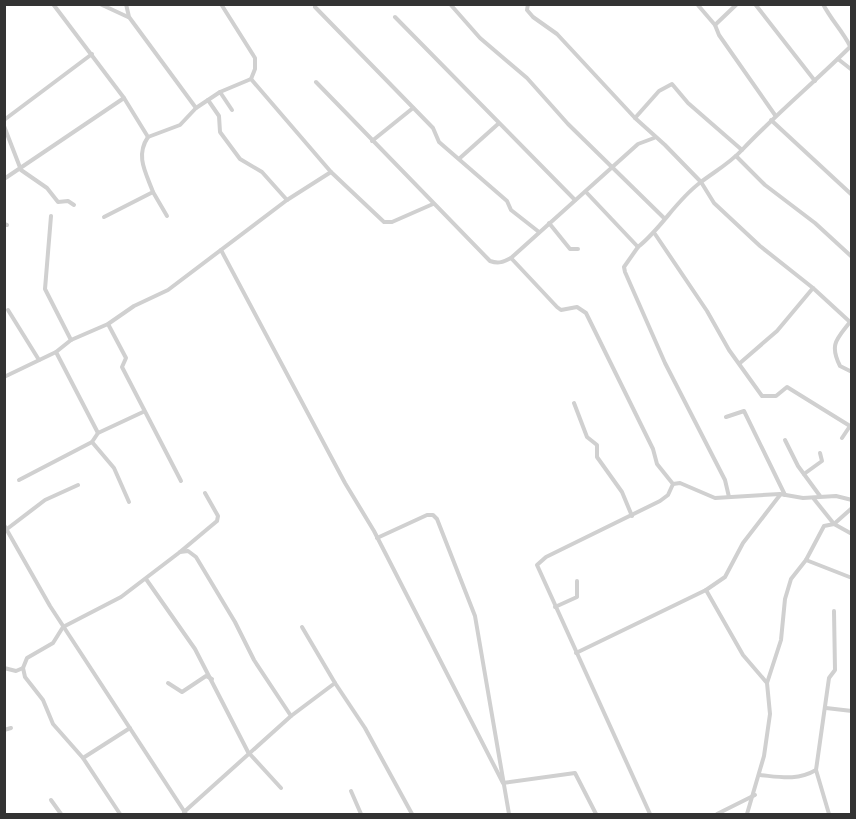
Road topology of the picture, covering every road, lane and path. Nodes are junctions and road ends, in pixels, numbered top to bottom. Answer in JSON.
{"nodes":[{"id":1,"x":53,"y":4,"type":"edge"},
{"id":2,"x":100,"y":4,"type":"edge"},
{"id":3,"x":126,"y":4,"type":"edge"},
{"id":4,"x":221,"y":4,"type":"edge"},
{"id":5,"x":450,"y":4,"type":"edge"},
{"id":6,"x":528,"y":4,"type":"edge"},
{"id":7,"x":697,"y":4,"type":"edge"},
{"id":8,"x":737,"y":4,"type":"edge"},
{"id":9,"x":755,"y":4,"type":"edge"},
{"id":10,"x":823,"y":4,"type":"edge"},
{"id":11,"x":315,"y":7,"type":"dead end"},
{"id":12,"x":395,"y":17,"type":"dead end"},
{"id":13,"x":129,"y":18,"type":"junction"},
{"id":14,"x":715,"y":25,"type":"junction"},
{"id":15,"x":851,"y":45,"type":"edge"},
{"id":16,"x":92,"y":54,"type":"junction"},
{"id":17,"x":838,"y":58,"type":"junction"},
{"id":18,"x":852,"y":70,"type":"edge"},
{"id":19,"x":252,"y":79,"type":"junction"},
{"id":20,"x":815,"y":81,"type":"junction"},
{"id":21,"x":316,"y":82,"type":"dead end"},
{"id":22,"x":220,"y":92,"type":"junction"},
{"id":23,"x":124,"y":98,"type":"junction"},
{"id":24,"x":208,"y":100,"type":"junction"},
{"id":25,"x":196,"y":108,"type":"junction"},
{"id":26,"x":413,"y":108,"type":"junction"},
{"id":27,"x":232,"y":110,"type":"dead end"},
{"id":28,"x":775,"y":115,"type":"junction"},
{"id":29,"x":635,"y":118,"type":"junction"},
{"id":30,"x":4,"y":120,"type":"edge"},
{"id":31,"x":771,"y":120,"type":"junction"},
{"id":32,"x":498,"y":124,"type":"junction"},
{"id":33,"x":4,"y":126,"type":"edge"},
{"id":34,"x":148,"y":137,"type":"junction"},
{"id":35,"x":655,"y":137,"type":"junction"},
{"id":36,"x":372,"y":141,"type":"junction"},
{"id":37,"x":742,"y":150,"type":"junction"},
{"id":38,"x":736,"y":156,"type":"junction"},
{"id":39,"x":460,"y":158,"type":"junction"},
{"id":40,"x":613,"y":167,"type":"junction"},
{"id":41,"x":21,"y":170,"type":"junction"},
{"id":42,"x":331,"y":172,"type":"junction"},
{"id":43,"x":4,"y":179,"type":"edge"},
{"id":44,"x":701,"y":182,"type":"junction"},
{"id":45,"x":153,"y":192,"type":"junction"},
{"id":46,"x":586,"y":192,"type":"junction"},
{"id":47,"x":852,"y":195,"type":"edge"},
{"id":48,"x":287,"y":200,"type":"junction"},
{"id":49,"x":574,"y":200,"type":"junction"},
{"id":50,"x":433,"y":204,"type":"junction"},
{"id":51,"x":74,"y":205,"type":"dead end"},
{"id":52,"x":51,"y":216,"type":"dead end"},
{"id":53,"x":167,"y":216,"type":"dead end"},
{"id":54,"x":104,"y":217,"type":"dead end"},
{"id":55,"x":664,"y":218,"type":"junction"},
{"id":56,"x":549,"y":223,"type":"junction"},
{"id":57,"x":539,"y":232,"type":"junction"},
{"id":58,"x":655,"y":234,"type":"junction"},
{"id":59,"x":638,"y":247,"type":"junction"},
{"id":60,"x":578,"y":249,"type":"dead end"},
{"id":61,"x":221,"y":250,"type":"junction"},
{"id":62,"x":852,"y":257,"type":"edge"},
{"id":63,"x":511,"y":258,"type":"junction"},
{"id":64,"x":813,"y":288,"type":"junction"},
{"id":65,"x":8,"y":310,"type":"dead end"},
{"id":66,"x":851,"y":322,"type":"edge"},
{"id":67,"x":108,"y":324,"type":"junction"},
{"id":68,"x":71,"y":340,"type":"junction"},
{"id":69,"x":56,"y":352,"type":"junction"},
{"id":70,"x":39,"y":360,"type":"junction"},
{"id":71,"x":740,"y":363,"type":"junction"},
{"id":72,"x":852,"y":372,"type":"edge"},
{"id":73,"x":4,"y":377,"type":"edge"},
{"id":74,"x":574,"y":403,"type":"dead end"},
{"id":75,"x":143,"y":412,"type":"junction"},
{"id":76,"x":726,"y":417,"type":"dead end"},
{"id":77,"x":851,"y":426,"type":"edge"},
{"id":78,"x":98,"y":434,"type":"junction"},
{"id":79,"x":842,"y":438,"type":"dead end"},
{"id":80,"x":785,"y":440,"type":"dead end"},
{"id":81,"x":92,"y":442,"type":"junction"},
{"id":82,"x":820,"y":453,"type":"dead end"},
{"id":83,"x":804,"y":474,"type":"junction"},
{"id":84,"x":19,"y":480,"type":"dead end"},
{"id":85,"x":181,"y":481,"type":"dead end"},
{"id":86,"x":673,"y":484,"type":"junction"},
{"id":87,"x":78,"y":485,"type":"dead end"},
{"id":88,"x":205,"y":493,"type":"dead end"},
{"id":89,"x":783,"y":495,"type":"junction"},
{"id":90,"x":729,"y":497,"type":"junction"},
{"id":91,"x":820,"y":497,"type":"junction"},
{"id":92,"x":813,"y":498,"type":"junction"},
{"id":93,"x":852,"y":500,"type":"edge"},
{"id":94,"x":129,"y":502,"type":"dead end"},
{"id":95,"x":852,"y":508,"type":"edge"},
{"id":96,"x":632,"y":516,"type":"junction"},
{"id":97,"x":834,"y":524,"type":"junction"},
{"id":98,"x":6,"y":530,"type":"edge"},
{"id":99,"x":852,"y":534,"type":"edge"},
{"id":100,"x":377,"y":538,"type":"junction"},
{"id":101,"x":180,"y":552,"type":"junction"},
{"id":102,"x":806,"y":560,"type":"junction"},
{"id":103,"x":852,"y":578,"type":"edge"},
{"id":104,"x":146,"y":579,"type":"junction"},
{"id":105,"x":577,"y":581,"type":"dead end"},
{"id":106,"x":706,"y":590,"type":"junction"},
{"id":107,"x":555,"y":607,"type":"junction"},
{"id":108,"x":834,"y":611,"type":"dead end"},
{"id":109,"x":63,"y":627,"type":"junction"},
{"id":110,"x":302,"y":627,"type":"dead end"},
{"id":111,"x":576,"y":652,"type":"junction"},
{"id":112,"x":4,"y":668,"type":"edge"},
{"id":113,"x":22,"y":668,"type":"junction"},
{"id":114,"x":213,"y":679,"type":"junction"},
{"id":115,"x":168,"y":682,"type":"dead end"},
{"id":116,"x":335,"y":683,"type":"junction"},
{"id":117,"x":767,"y":683,"type":"junction"},
{"id":118,"x":826,"y":708,"type":"junction"},
{"id":119,"x":852,"y":711,"type":"edge"},
{"id":120,"x":291,"y":716,"type":"junction"},
{"id":121,"x":11,"y":728,"type":"dead end"},
{"id":122,"x":130,"y":728,"type":"junction"},
{"id":123,"x":4,"y":730,"type":"edge"},
{"id":124,"x":248,"y":752,"type":"junction"},
{"id":125,"x":82,"y":758,"type":"junction"},
{"id":126,"x":816,"y":770,"type":"junction"},
{"id":127,"x":760,"y":775,"type":"junction"},
{"id":128,"x":503,"y":783,"type":"junction"},
{"id":129,"x":281,"y":788,"type":"dead end"},
{"id":130,"x":351,"y":791,"type":"dead end"},
{"id":131,"x":755,"y":795,"type":"junction"},
{"id":132,"x":51,"y":800,"type":"dead end"},
{"id":133,"x":185,"y":813,"type":"edge"},
{"id":134,"x":61,"y":814,"type":"edge"},
{"id":135,"x":120,"y":814,"type":"edge"},
{"id":136,"x":361,"y":814,"type":"edge"},
{"id":137,"x":412,"y":814,"type":"edge"},
{"id":138,"x":509,"y":814,"type":"edge"},
{"id":139,"x":596,"y":814,"type":"edge"},
{"id":140,"x":650,"y":814,"type":"edge"},
{"id":141,"x":717,"y":814,"type":"edge"},
{"id":142,"x":747,"y":814,"type":"edge"},
{"id":143,"x":829,"y":814,"type":"edge"}],
"edges":[{"from":1,"to":16,"type":"street"},
{"from":2,"to":13,"type":"street"},
{"from":3,"to":13,"type":"street"},
{"from":4,"to":19,"type":"street"},
{"from":5,"to":40,"type":"street"},
{"from":6,"to":29,"type":"street"},
{"from":7,"to":14,"type":"street"},
{"from":8,"to":14,"type":"street"},
{"from":9,"to":20,"type":"street"},
{"from":10,"to":15,"type":"street"},
{"from":11,"to":26,"type":"street"},
{"from":12,"to":32,"type":"street"},
{"from":13,"to":25,"type":"street"},
{"from":14,"to":28,"type":"street"},
{"from":15,"to":17,"type":"street"},
{"from":16,"to":23,"type":"street"},
{"from":16,"to":30,"type":"street"},
{"from":17,"to":18,"type":"street"},
{"from":17,"to":20,"type":"street"},
{"from":19,"to":22,"type":"street"},
{"from":19,"to":42,"type":"street"},
{"from":20,"to":28,"type":"street"},
{"from":21,"to":36,"type":"street"},
{"from":22,"to":24,"type":"street"},
{"from":22,"to":27,"type":"street"},
{"from":23,"to":34,"type":"street"},
{"from":23,"to":41,"type":"street"},
{"from":24,"to":25,"type":"street"},
{"from":24,"to":48,"type":"street"},
{"from":25,"to":34,"type":"street"},
{"from":26,"to":36,"type":"street"},
{"from":26,"to":39,"type":"street"},
{"from":28,"to":31,"type":"street"},
{"from":29,"to":35,"type":"street"},
{"from":29,"to":37,"type":"street"},
{"from":31,"to":37,"type":"street"},
{"from":31,"to":47,"type":"street"},
{"from":32,"to":39,"type":"street"},
{"from":32,"to":49,"type":"street"},
{"from":33,"to":41,"type":"street"},
{"from":34,"to":45,"type":"street"},
{"from":35,"to":40,"type":"street"},
{"from":35,"to":44,"type":"street"},
{"from":36,"to":50,"type":"street"},
{"from":37,"to":38,"type":"street"},
{"from":38,"to":44,"type":"street"},
{"from":38,"to":62,"type":"street"},
{"from":39,"to":57,"type":"street"},
{"from":40,"to":46,"type":"street"},
{"from":40,"to":55,"type":"street"},
{"from":41,"to":43,"type":"street"},
{"from":41,"to":51,"type":"street"},
{"from":42,"to":48,"type":"street"},
{"from":42,"to":50,"type":"street"},
{"from":44,"to":55,"type":"street"},
{"from":44,"to":64,"type":"street"},
{"from":45,"to":53,"type":"street"},
{"from":45,"to":54,"type":"street"},
{"from":46,"to":49,"type":"street"},
{"from":46,"to":59,"type":"street"},
{"from":48,"to":61,"type":"street"},
{"from":49,"to":56,"type":"street"},
{"from":50,"to":63,"type":"street"},
{"from":52,"to":68,"type":"street"},
{"from":55,"to":58,"type":"street"},
{"from":56,"to":57,"type":"street"},
{"from":56,"to":60,"type":"street"},
{"from":57,"to":63,"type":"street"},
{"from":58,"to":59,"type":"street"},
{"from":58,"to":71,"type":"street"},
{"from":59,"to":90,"type":"street"},
{"from":61,"to":67,"type":"street"},
{"from":61,"to":100,"type":"street"},
{"from":63,"to":86,"type":"street"},
{"from":64,"to":66,"type":"street"},
{"from":64,"to":71,"type":"street"},
{"from":65,"to":70,"type":"street"},
{"from":66,"to":72,"type":"street"},
{"from":67,"to":68,"type":"street"},
{"from":67,"to":75,"type":"street"},
{"from":68,"to":69,"type":"street"},
{"from":69,"to":70,"type":"street"},
{"from":69,"to":78,"type":"street"},
{"from":70,"to":73,"type":"street"},
{"from":71,"to":77,"type":"street"},
{"from":74,"to":96,"type":"street"},
{"from":75,"to":78,"type":"street"},
{"from":75,"to":85,"type":"street"},
{"from":76,"to":89,"type":"street"},
{"from":77,"to":79,"type":"street"},
{"from":78,"to":81,"type":"street"},
{"from":80,"to":83,"type":"street"},
{"from":81,"to":84,"type":"street"},
{"from":81,"to":94,"type":"street"},
{"from":82,"to":83,"type":"street"},
{"from":83,"to":91,"type":"street"},
{"from":86,"to":90,"type":"street"},
{"from":86,"to":96,"type":"street"},
{"from":87,"to":98,"type":"street"},
{"from":88,"to":101,"type":"street"},
{"from":89,"to":90,"type":"street"},
{"from":89,"to":92,"type":"street"},
{"from":89,"to":106,"type":"street"},
{"from":91,"to":92,"type":"street"},
{"from":91,"to":93,"type":"street"},
{"from":92,"to":97,"type":"street"},
{"from":95,"to":97,"type":"street"},
{"from":96,"to":107,"type":"street"},
{"from":97,"to":99,"type":"street"},
{"from":97,"to":102,"type":"street"},
{"from":98,"to":109,"type":"street"},
{"from":100,"to":128,"type":"street"},
{"from":100,"to":128,"type":"street"},
{"from":101,"to":104,"type":"street"},
{"from":101,"to":120,"type":"street"},
{"from":102,"to":103,"type":"street"},
{"from":102,"to":117,"type":"street"},
{"from":104,"to":109,"type":"street"},
{"from":104,"to":114,"type":"street"},
{"from":105,"to":107,"type":"street"},
{"from":106,"to":111,"type":"street"},
{"from":106,"to":117,"type":"street"},
{"from":107,"to":111,"type":"street"},
{"from":108,"to":118,"type":"street"},
{"from":109,"to":113,"type":"street"},
{"from":109,"to":122,"type":"street"},
{"from":110,"to":116,"type":"street"},
{"from":111,"to":140,"type":"street"},
{"from":112,"to":113,"type":"street"},
{"from":113,"to":125,"type":"street"},
{"from":114,"to":115,"type":"street"},
{"from":114,"to":124,"type":"street"},
{"from":116,"to":120,"type":"street"},
{"from":116,"to":137,"type":"street"},
{"from":117,"to":127,"type":"street"},
{"from":118,"to":119,"type":"street"},
{"from":118,"to":126,"type":"street"},
{"from":120,"to":124,"type":"street"},
{"from":121,"to":123,"type":"street"},
{"from":122,"to":125,"type":"street"},
{"from":122,"to":133,"type":"street"},
{"from":124,"to":129,"type":"street"},
{"from":124,"to":133,"type":"street"},
{"from":125,"to":135,"type":"street"},
{"from":126,"to":127,"type":"street"},
{"from":126,"to":143,"type":"street"},
{"from":127,"to":131,"type":"street"},
{"from":128,"to":138,"type":"street"},
{"from":128,"to":139,"type":"street"},
{"from":130,"to":136,"type":"street"},
{"from":131,"to":141,"type":"street"},
{"from":131,"to":142,"type":"street"},
{"from":132,"to":134,"type":"street"}]}
